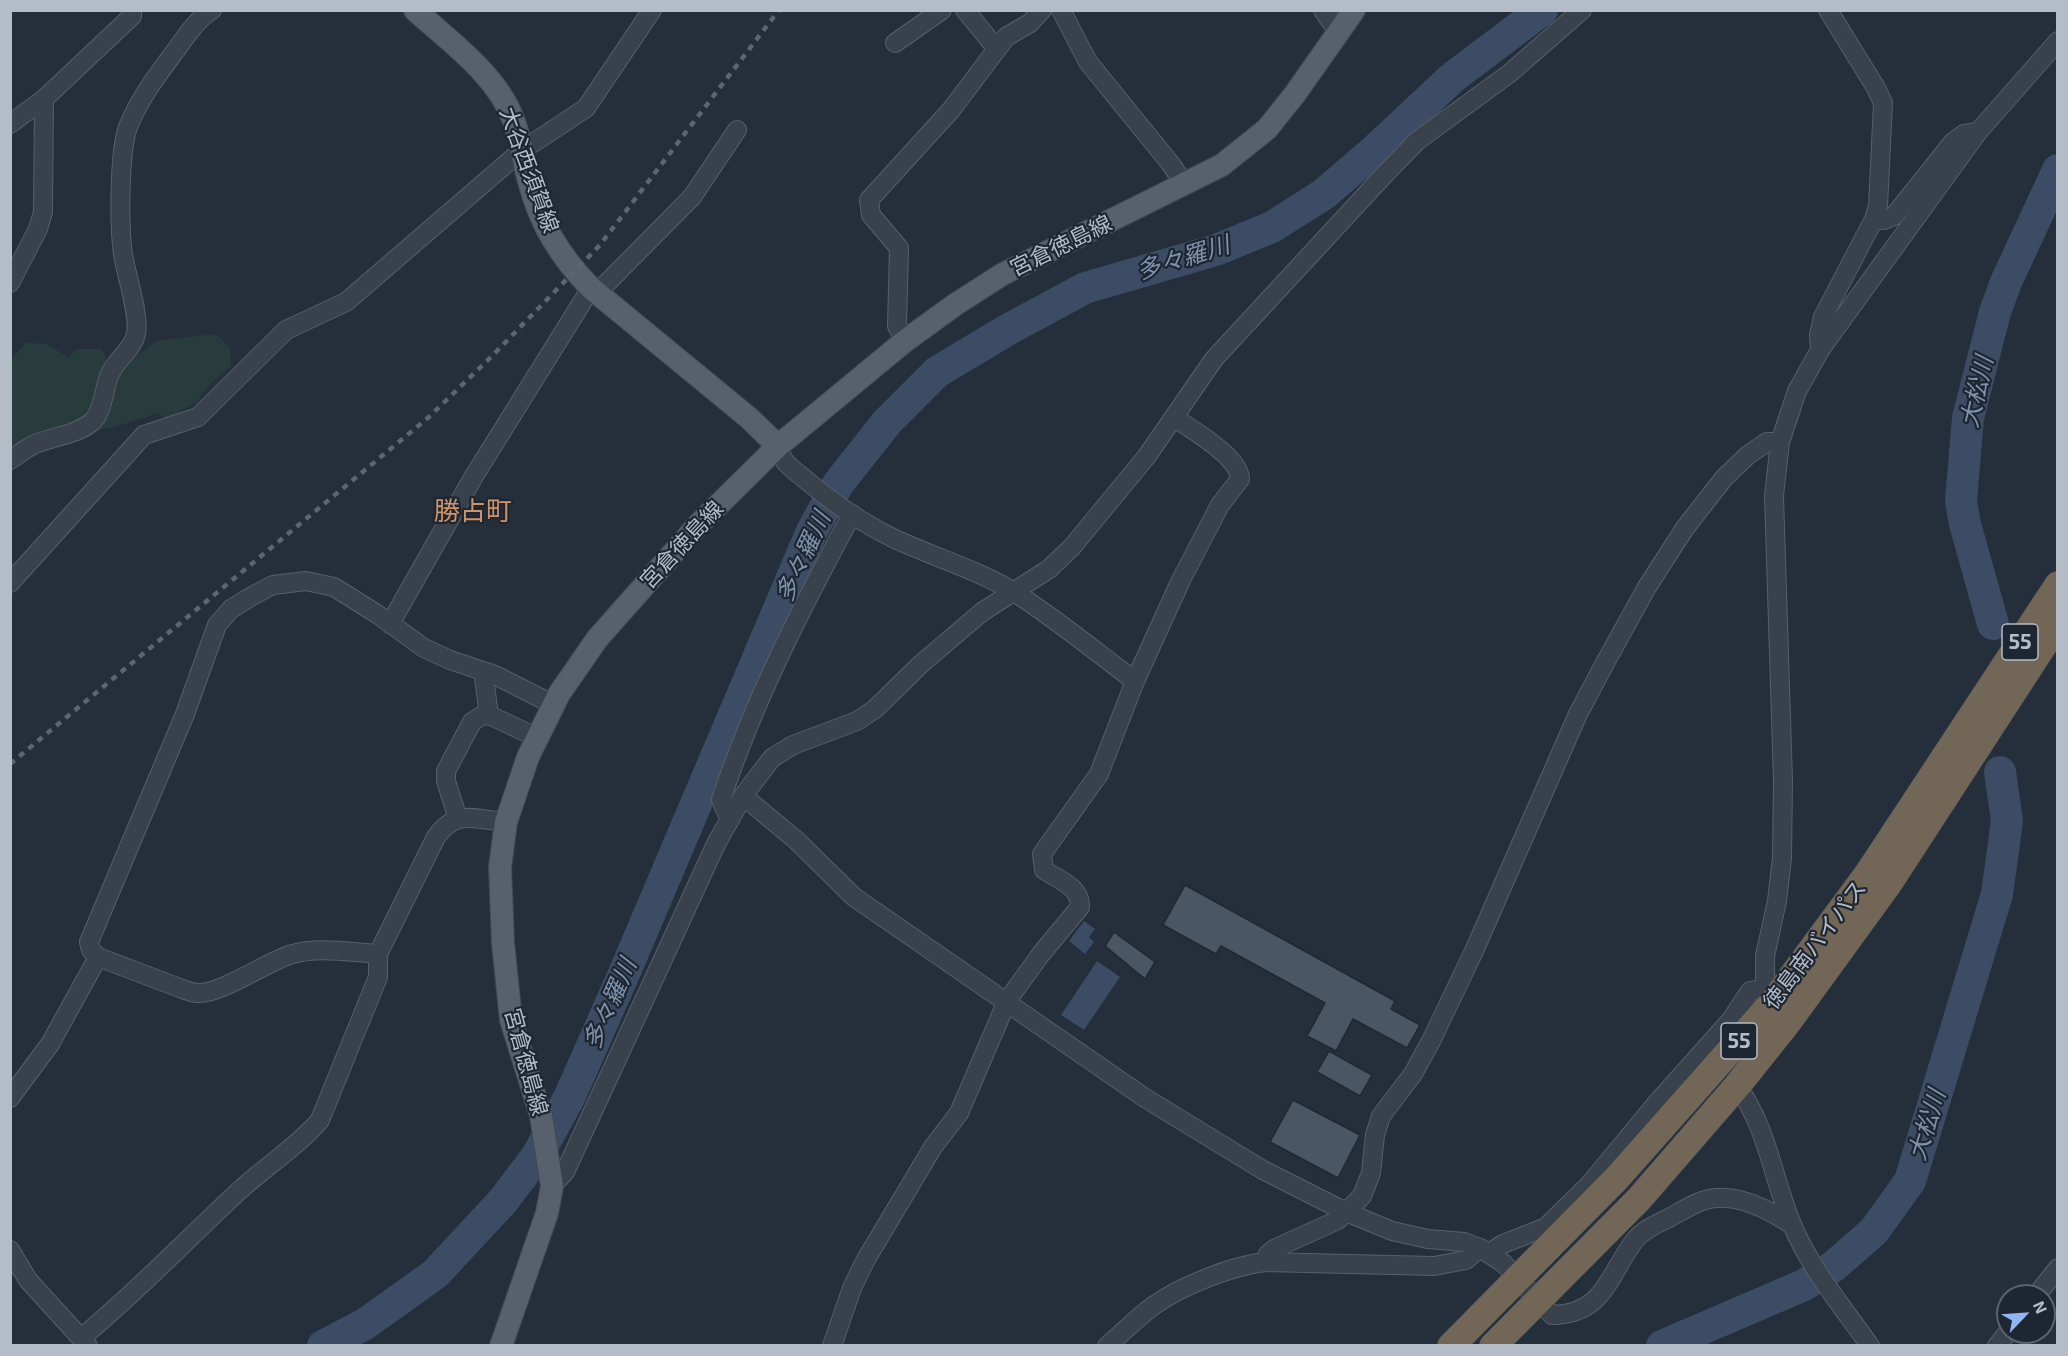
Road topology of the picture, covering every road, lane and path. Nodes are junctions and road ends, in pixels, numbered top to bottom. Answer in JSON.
{"nodes":[{"id":1,"x":132,"y":10,"type":"edge"},
{"id":2,"x":212,"y":10,"type":"edge"},
{"id":3,"x":415,"y":10,"type":"edge"},
{"id":4,"x":652,"y":10,"type":"edge"},
{"id":5,"x":942,"y":10,"type":"edge"},
{"id":6,"x":965,"y":10,"type":"edge"},
{"id":7,"x":1061,"y":10,"type":"edge"},
{"id":8,"x":1323,"y":10,"type":"edge"},
{"id":9,"x":1582,"y":10,"type":"edge"},
{"id":10,"x":1828,"y":10,"type":"edge"},
{"id":11,"x":1030,"y":15,"type":"edge"},
{"id":12,"x":1348,"y":20,"type":"edge"},
{"id":13,"x":2058,"y":41,"type":"edge"},
{"id":14,"x":896,"y":43,"type":"dead end"},
{"id":15,"x":996,"y":48,"type":"junction"},
{"id":16,"x":44,"y":99,"type":"junction"},
{"id":17,"x":10,"y":124,"type":"edge"},
{"id":18,"x":737,"y":130,"type":"dead end"},
{"id":19,"x":1978,"y":132,"type":"junction"},
{"id":20,"x":521,"y":151,"type":"junction"},
{"id":21,"x":1185,"y":185,"type":"junction"},
{"id":22,"x":1874,"y":219,"type":"junction"},
{"id":23,"x":10,"y":283,"type":"edge"},
{"id":24,"x":594,"y":290,"type":"junction"},
{"id":25,"x":905,"y":341,"type":"junction"},
{"id":26,"x":1820,"y":350,"type":"junction"},
{"id":27,"x":1174,"y":418,"type":"junction"},
{"id":28,"x":1780,"y":442,"type":"junction"},
{"id":29,"x":778,"y":446,"type":"junction"},
{"id":30,"x":10,"y":460,"type":"edge"},
{"id":31,"x":848,"y":511,"type":"junction"},
{"id":32,"x":10,"y":583,"type":"edge"},
{"id":33,"x":2058,"y":585,"type":"edge"},
{"id":34,"x":1012,"y":591,"type":"junction"},
{"id":35,"x":2058,"y":623,"type":"edge"},
{"id":36,"x":390,"y":624,"type":"junction"},
{"id":37,"x":483,"y":671,"type":"junction"},
{"id":38,"x":1134,"y":681,"type":"junction"},
{"id":39,"x":554,"y":705,"type":"junction"},
{"id":40,"x":489,"y":715,"type":"junction"},
{"id":41,"x":538,"y":738,"type":"junction"},
{"id":42,"x":743,"y":796,"type":"junction"},
{"id":43,"x":458,"y":819,"type":"junction"},
{"id":44,"x":730,"y":820,"type":"junction"},
{"id":45,"x":506,"y":822,"type":"junction"},
{"id":46,"x":378,"y":954,"type":"junction"},
{"id":47,"x":98,"y":957,"type":"junction"},
{"id":48,"x":1007,"y":1001,"type":"junction"},
{"id":49,"x":1776,"y":1004,"type":"junction"},
{"id":50,"x":1737,"y":1086,"type":"junction"},
{"id":51,"x":10,"y":1098,"type":"edge"},
{"id":52,"x":551,"y":1178,"type":"junction"},
{"id":53,"x":1346,"y":1212,"type":"junction"},
{"id":54,"x":1792,"y":1224,"type":"junction"},
{"id":55,"x":10,"y":1250,"type":"edge"},
{"id":56,"x":1484,"y":1250,"type":"junction"},
{"id":57,"x":1265,"y":1262,"type":"junction"},
{"id":58,"x":2058,"y":1268,"type":"edge"},
{"id":59,"x":1517,"y":1279,"type":"junction"},
{"id":60,"x":2045,"y":1284,"type":"edge"},
{"id":61,"x":1538,"y":1302,"type":"junction"},
{"id":62,"x":85,"y":1342,"type":"edge"},
{"id":63,"x":501,"y":1346,"type":"edge"},
{"id":64,"x":832,"y":1346,"type":"edge"},
{"id":65,"x":1107,"y":1346,"type":"edge"},
{"id":66,"x":1451,"y":1346,"type":"edge"},
{"id":67,"x":1493,"y":1346,"type":"edge"},
{"id":68,"x":1870,"y":1346,"type":"edge"}],
"edges":[{"from":1,"to":16,"type":"street"},
{"from":2,"to":30,"type":"street"},
{"from":3,"to":20,"type":"main road","name":"大谷西須賀線"},
{"from":4,"to":20,"type":"street"},
{"from":5,"to":14,"type":"street"},
{"from":6,"to":15,"type":"street"},
{"from":7,"to":21,"type":"street"},
{"from":8,"to":12,"type":"street"},
{"from":9,"to":27,"type":"street"},
{"from":10,"to":22,"type":"street"},
{"from":11,"to":15,"type":"street"},
{"from":12,"to":21,"type":"main road","name":"宮倉徳島線"},
{"from":13,"to":19,"type":"street"},
{"from":15,"to":25,"type":"street"},
{"from":16,"to":17,"type":"street"},
{"from":16,"to":23,"type":"street"},
{"from":18,"to":24,"type":"street"},
{"from":19,"to":22,"type":"street"},
{"from":19,"to":26,"type":"street"},
{"from":20,"to":24,"type":"main road","name":"大谷西須賀線"},
{"from":20,"to":32,"type":"street"},
{"from":21,"to":25,"type":"main road","name":"宮倉徳島線"},
{"from":22,"to":26,"type":"street"},
{"from":24,"to":29,"type":"main road","name":"大谷西須賀線"},
{"from":24,"to":36,"type":"street"},
{"from":25,"to":29,"type":"main road","name":"宮倉徳島線"},
{"from":26,"to":28,"type":"street"},
{"from":27,"to":34,"type":"street"},
{"from":27,"to":38,"type":"street"},
{"from":28,"to":49,"type":"street"},
{"from":28,"to":53,"type":"street"},
{"from":29,"to":31,"type":"street"},
{"from":29,"to":39,"type":"main road","name":"宮倉徳島線"},
{"from":31,"to":34,"type":"street"},
{"from":31,"to":44,"type":"street"},
{"from":33,"to":49,"type":"highway","name":"徳島南バイパス","number":"55"},
{"from":34,"to":38,"type":"street"},
{"from":34,"to":42,"type":"street"},
{"from":35,"to":49,"type":"highway","name":"徳島南バイパス","number":"55"},
{"from":36,"to":37,"type":"street"},
{"from":36,"to":47,"type":"street"},
{"from":37,"to":39,"type":"street"},
{"from":37,"to":40,"type":"street"},
{"from":38,"to":48,"type":"street"},
{"from":39,"to":41,"type":"main road","name":"宮倉徳島線"},
{"from":40,"to":41,"type":"street"},
{"from":40,"to":43,"type":"street"},
{"from":41,"to":45,"type":"main road","name":"宮倉徳島線"},
{"from":42,"to":44,"type":"street"},
{"from":42,"to":48,"type":"street"},
{"from":43,"to":45,"type":"street"},
{"from":43,"to":46,"type":"street"},
{"from":44,"to":52,"type":"street"},
{"from":45,"to":52,"type":"main road","name":"宮倉徳島線"},
{"from":46,"to":47,"type":"street"},
{"from":46,"to":62,"type":"street"},
{"from":47,"to":51,"type":"street"},
{"from":48,"to":53,"type":"street"},
{"from":48,"to":64,"type":"street"},
{"from":49,"to":50,"type":"highway","name":"徳島南バイパス","number":"55"},
{"from":49,"to":56,"type":"street"},
{"from":49,"to":59,"type":"highway","name":"徳島南バイパス","number":"55"},
{"from":50,"to":54,"type":"street"},
{"from":50,"to":61,"type":"highway","name":"徳島南バイパス","number":"55"},
{"from":52,"to":63,"type":"main road","name":"宮倉徳島線"},
{"from":53,"to":56,"type":"street"},
{"from":53,"to":57,"type":"street"},
{"from":54,"to":61,"type":"street"},
{"from":54,"to":68,"type":"street"},
{"from":55,"to":62,"type":"street"},
{"from":56,"to":57,"type":"street"},
{"from":56,"to":59,"type":"street"},
{"from":57,"to":65,"type":"street"},
{"from":58,"to":60,"type":"street"},
{"from":59,"to":61,"type":"street"},
{"from":59,"to":66,"type":"highway","name":"徳島南バイパス","number":"55"},
{"from":61,"to":67,"type":"highway","name":"徳島南バイパス","number":"55"}]}
